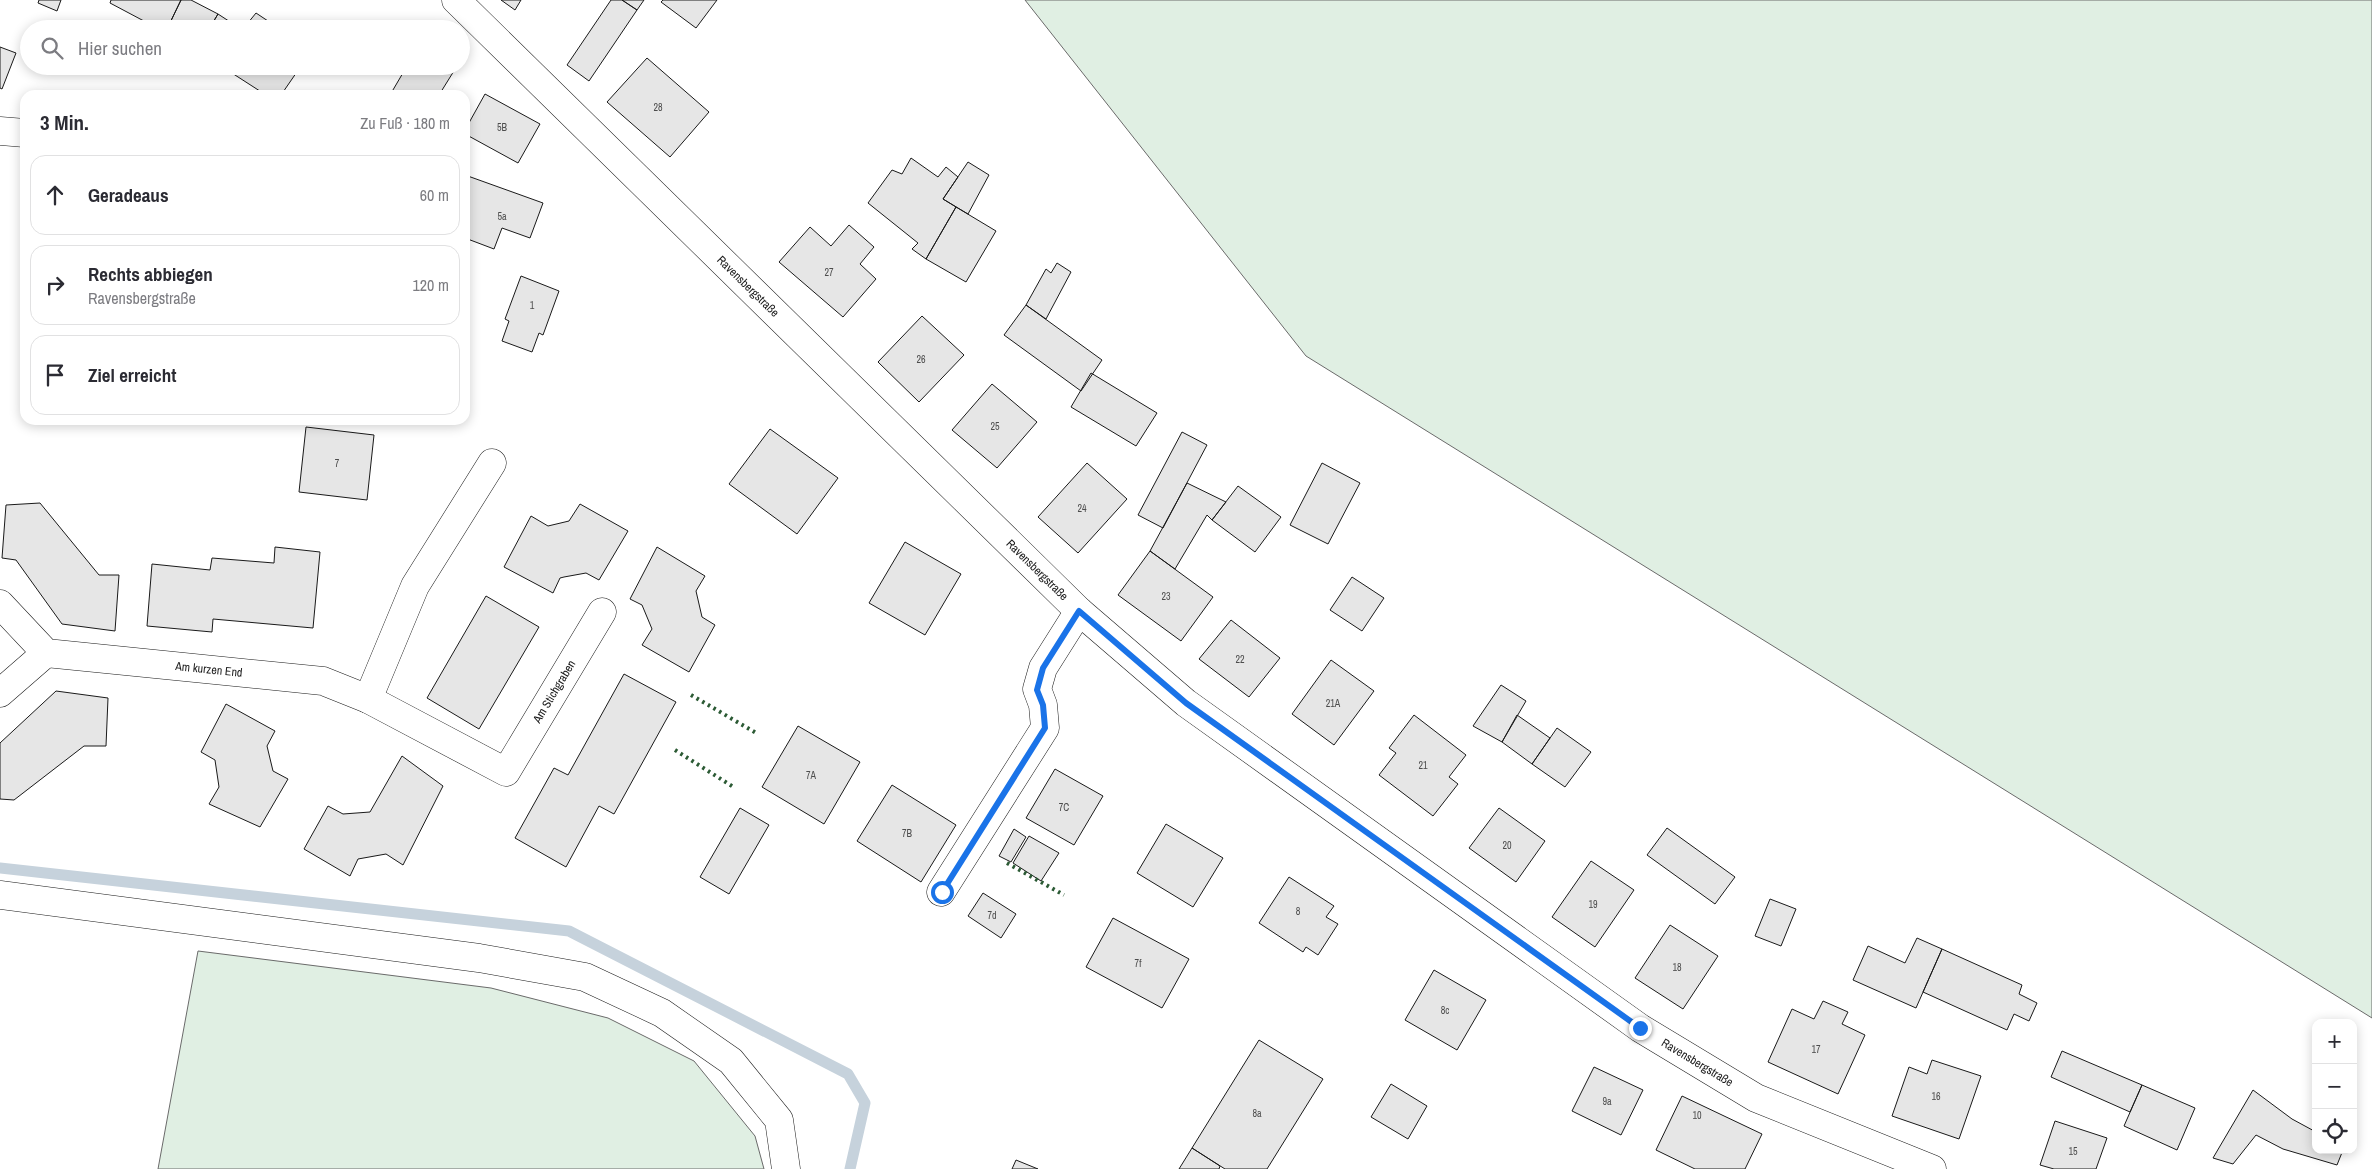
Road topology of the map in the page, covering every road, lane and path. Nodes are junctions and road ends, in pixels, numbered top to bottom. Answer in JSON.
{"nodes":[{"id":1,"x":456,"y":0,"type":"edge"},
{"id":2,"x":0,"y":131,"type":"edge"},
{"id":3,"x":20,"y":133,"type":"edge"},
{"id":4,"x":492,"y":464,"type":"dead end"},
{"id":5,"x":0,"y":604,"type":"edge"},
{"id":6,"x":1079,"y":611,"type":"junction"},
{"id":7,"x":602,"y":612,"type":"dead end"},
{"id":8,"x":46,"y":653,"type":"junction"},
{"id":9,"x":0,"y":693,"type":"edge"},
{"id":10,"x":368,"y":699,"type":"junction"},
{"id":11,"x":506,"y":772,"type":"joint"},
{"id":12,"x":942,"y":892,"type":"dead end"},
{"id":13,"x":0,"y":895,"type":"edge"},
{"id":14,"x":786,"y":1169,"type":"edge"},
{"id":15,"x":1932,"y":1169,"type":"edge"}],
"edges":[{"from":1,"to":6,"type":"street","name":"Ravensbergstraße"},
{"from":2,"to":3,"type":"street"},
{"from":4,"to":10,"type":"street"},
{"from":5,"to":8,"type":"street"},
{"from":6,"to":12,"type":"street"},
{"from":6,"to":15,"type":"street","name":"Ravensbergstraße"},
{"from":7,"to":11,"type":"street","name":"Am Stichgraben"},
{"from":8,"to":9,"type":"street"},
{"from":8,"to":10,"type":"street","name":"Am kurzen End"},
{"from":10,"to":11,"type":"street","name":"Am kurzen End"},
{"from":13,"to":14,"type":"street"}]}
